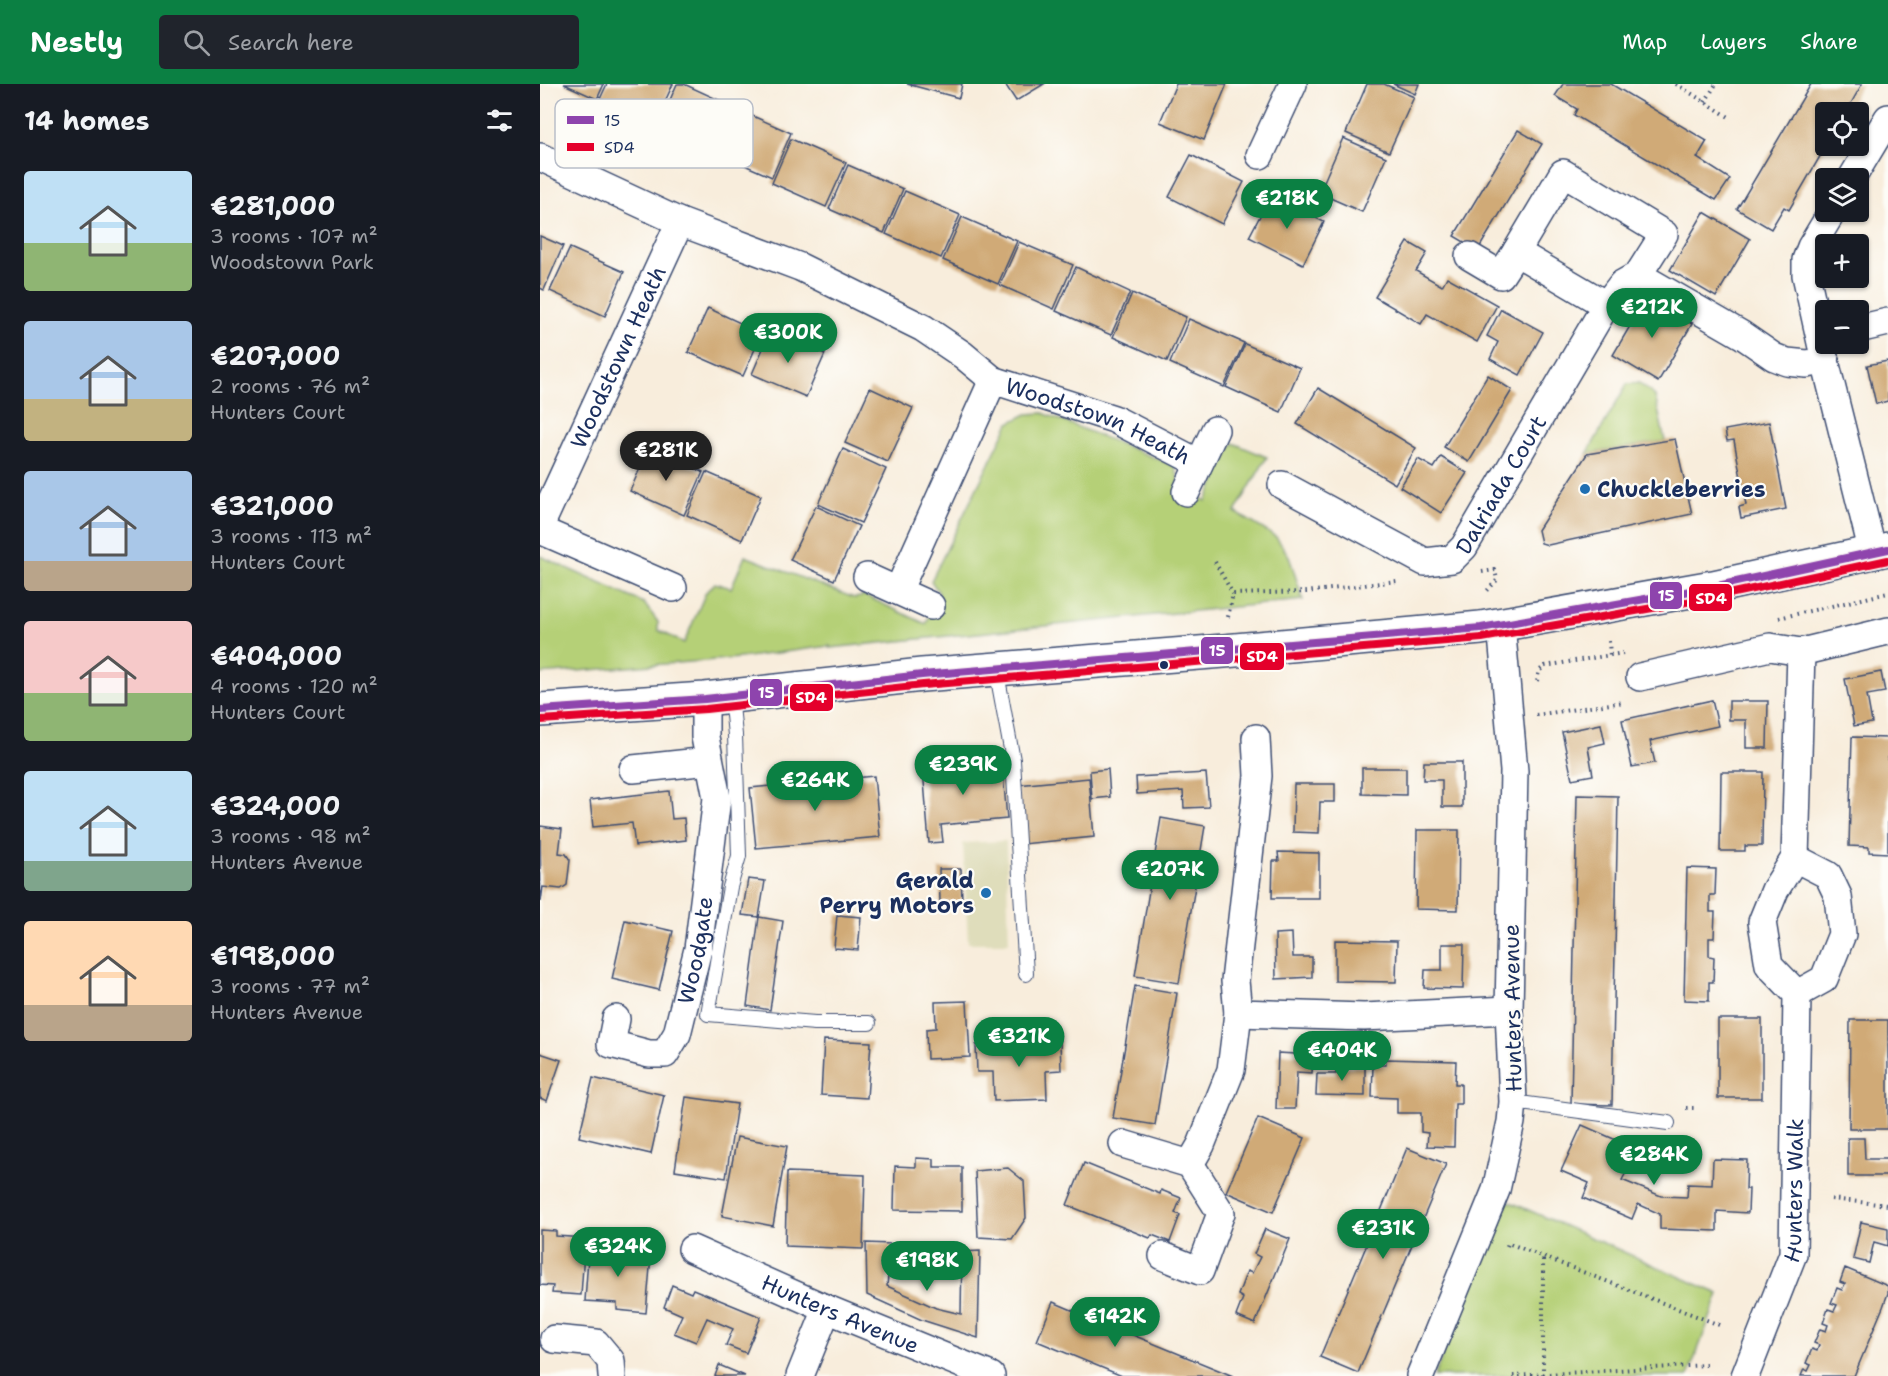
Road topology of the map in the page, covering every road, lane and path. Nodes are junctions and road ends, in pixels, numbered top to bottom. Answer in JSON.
{"nodes":[{"id":1,"x":1293,"y":84,"type":"edge"},
{"id":2,"x":1676,"y":84,"type":"edge"},
{"id":3,"x":1716,"y":84,"type":"edge"},
{"id":4,"x":1705,"y":102,"type":"junction"},
{"id":5,"x":1729,"y":117,"type":"dead end"},
{"id":6,"x":1888,"y":118,"type":"edge"},
{"id":7,"x":1260,"y":154,"type":"dead end"},
{"id":8,"x":540,"y":157,"type":"edge"},
{"id":9,"x":555,"y":164,"type":"edge"},
{"id":10,"x":564,"y":168,"type":"edge"},
{"id":11,"x":1858,"y":168,"type":"edge"},
{"id":12,"x":680,"y":222,"type":"junction"},
{"id":13,"x":1826,"y":222,"type":"edge"},
{"id":14,"x":1516,"y":252,"type":"junction"},
{"id":15,"x":1469,"y":256,"type":"dead end"},
{"id":16,"x":1638,"y":275,"type":"junction"},
{"id":17,"x":1606,"y":305,"type":"junction"},
{"id":18,"x":1815,"y":312,"type":"edge"},
{"id":19,"x":1888,"y":322,"type":"edge"},
{"id":20,"x":1869,"y":326,"type":"edge"},
{"id":21,"x":1816,"y":354,"type":"edge"},
{"id":22,"x":1826,"y":354,"type":"edge"},
{"id":23,"x":993,"y":381,"type":"junction"},
{"id":24,"x":1215,"y":430,"type":"dead end"},
{"id":25,"x":1199,"y":463,"type":"junction"},
{"id":26,"x":1282,"y":485,"type":"dead end"},
{"id":27,"x":1186,"y":492,"type":"dead end"},
{"id":28,"x":540,"y":528,"type":"edge"},
{"id":29,"x":1881,"y":551,"type":"edge"},
{"id":30,"x":1215,"y":562,"type":"dead end"},
{"id":31,"x":1495,"y":570,"type":"dead end"},
{"id":32,"x":867,"y":578,"type":"dead end"},
{"id":33,"x":673,"y":588,"type":"dead end"},
{"id":34,"x":898,"y":591,"type":"junction"},
{"id":35,"x":1306,"y":592,"type":"dead end"},
{"id":36,"x":1486,"y":592,"type":"dead end"},
{"id":37,"x":1233,"y":594,"type":"junction"},
{"id":38,"x":931,"y":606,"type":"dead end"},
{"id":39,"x":1228,"y":617,"type":"dead end"},
{"id":40,"x":1501,"y":624,"type":"junction"},
{"id":41,"x":1888,"y":631,"type":"edge"},
{"id":42,"x":1609,"y":641,"type":"dead end"},
{"id":43,"x":1801,"y":652,"type":"junction"},
{"id":44,"x":1610,"y":656,"type":"dead end"},
{"id":45,"x":996,"y":668,"type":"junction"},
{"id":46,"x":1637,"y":688,"type":"joint"},
{"id":47,"x":718,"y":697,"type":"junction"},
{"id":48,"x":540,"y":710,"type":"edge"},
{"id":49,"x":1535,"y":715,"type":"dead end"},
{"id":50,"x":1256,"y":738,"type":"dead end"},
{"id":51,"x":710,"y":761,"type":"junction"},
{"id":52,"x":633,"y":769,"type":"dead end"},
{"id":53,"x":1795,"y":858,"type":"junction"},
{"id":54,"x":1026,"y":974,"type":"dead end"},
{"id":55,"x":1797,"y":994,"type":"junction"},
{"id":56,"x":1509,"y":1010,"type":"junction"},
{"id":57,"x":1238,"y":1013,"type":"junction"},
{"id":58,"x":616,"y":1019,"type":"dead end"},
{"id":59,"x":869,"y":1023,"type":"dead end"},
{"id":60,"x":1513,"y":1102,"type":"junction"},
{"id":61,"x":1686,"y":1108,"type":"dead end"},
{"id":62,"x":1697,"y":1108,"type":"dead end"},
{"id":63,"x":1668,"y":1123,"type":"dead end"},
{"id":64,"x":1123,"y":1144,"type":"dead end"},
{"id":65,"x":1190,"y":1164,"type":"junction"},
{"id":66,"x":1831,"y":1199,"type":"dead end"},
{"id":67,"x":1888,"y":1205,"type":"edge"},
{"id":68,"x":692,"y":1249,"type":"dead end"},
{"id":69,"x":1504,"y":1253,"type":"dead end"},
{"id":70,"x":1543,"y":1255,"type":"junction"},
{"id":71,"x":1163,"y":1256,"type":"dead end"},
{"id":72,"x":827,"y":1309,"type":"junction"},
{"id":73,"x":1722,"y":1326,"type":"dead end"},
{"id":74,"x":554,"y":1339,"type":"dead end"},
{"id":75,"x":1706,"y":1365,"type":"dead end"},
{"id":76,"x":1542,"y":1375,"type":"edge"},
{"id":77,"x":612,"y":1376,"type":"edge"},
{"id":78,"x":800,"y":1376,"type":"edge"},
{"id":79,"x":991,"y":1376,"type":"edge"},
{"id":80,"x":1420,"y":1376,"type":"edge"},
{"id":81,"x":1513,"y":1376,"type":"edge"},
{"id":82,"x":1745,"y":1376,"type":"edge"}],
"edges":[{"from":1,"to":7,"type":"street"},
{"from":2,"to":4,"type":"path"},
{"from":3,"to":4,"type":"path"},
{"from":4,"to":5,"type":"path"},
{"from":6,"to":11,"type":"street"},
{"from":8,"to":9,"type":"street","name":"Woodstown Heath"},
{"from":10,"to":12,"type":"street","name":"Woodstown Heath"},
{"from":12,"to":23,"type":"street","name":"Woodstown Heath"},
{"from":12,"to":28,"type":"street","name":"Woodstown Heath"},
{"from":13,"to":18,"type":"street"},
{"from":14,"to":15,"type":"street","name":"Dalriada Court"},
{"from":14,"to":16,"type":"street","name":"Dalriada Court"},
{"from":14,"to":17,"type":"street"},
{"from":16,"to":17,"type":"street","name":"Dalriada Court"},
{"from":16,"to":21,"type":"street"},
{"from":17,"to":26,"type":"street","name":"Dalriada Court"},
{"from":19,"to":20,"type":"street"},
{"from":22,"to":29,"type":"street"},
{"from":23,"to":25,"type":"street","name":"Woodstown Heath"},
{"from":23,"to":34,"type":"street","name":"Woodstown Heath"},
{"from":24,"to":25,"type":"street","name":"Woodstown Heath"},
{"from":25,"to":27,"type":"street","name":"Woodstown Heath"},
{"from":28,"to":33,"type":"street"},
{"from":29,"to":40,"type":"street"},
{"from":30,"to":37,"type":"path"},
{"from":31,"to":36,"type":"path"},
{"from":32,"to":34,"type":"street"},
{"from":34,"to":38,"type":"street"},
{"from":35,"to":37,"type":"path"},
{"from":37,"to":39,"type":"path"},
{"from":40,"to":45,"type":"street"},
{"from":40,"to":56,"type":"street","name":"Hunters Avenue"},
{"from":41,"to":43,"type":"street"},
{"from":42,"to":44,"type":"path"},
{"from":43,"to":46,"type":"street"},
{"from":43,"to":53,"type":"street"},
{"from":45,"to":47,"type":"street"},
{"from":45,"to":54,"type":"lane"},
{"from":46,"to":49,"type":"path"},
{"from":47,"to":48,"type":"street"},
{"from":47,"to":51,"type":"street","name":"Woodgate"},
{"from":47,"to":59,"type":"lane"},
{"from":50,"to":57,"type":"street"},
{"from":51,"to":52,"type":"street"},
{"from":51,"to":58,"type":"street","name":"Woodgate"},
{"from":53,"to":55,"type":"street"},
{"from":53,"to":55,"type":"street"},
{"from":55,"to":82,"type":"street","name":"Hunters Walk"},
{"from":56,"to":57,"type":"street"},
{"from":56,"to":60,"type":"street","name":"Hunters Avenue"},
{"from":57,"to":65,"type":"street"},
{"from":60,"to":63,"type":"lane"},
{"from":60,"to":80,"type":"street","name":"Hunters Avenue"},
{"from":61,"to":62,"type":"path"},
{"from":64,"to":65,"type":"street"},
{"from":65,"to":71,"type":"street"},
{"from":66,"to":67,"type":"path"},
{"from":68,"to":72,"type":"street","name":"Hunters Avenue"},
{"from":69,"to":70,"type":"path"},
{"from":70,"to":73,"type":"path"},
{"from":70,"to":76,"type":"path"},
{"from":72,"to":78,"type":"street"},
{"from":72,"to":79,"type":"street","name":"Hunters Avenue"},
{"from":74,"to":77,"type":"street"},
{"from":75,"to":76,"type":"path"},
{"from":76,"to":81,"type":"path"}]}
